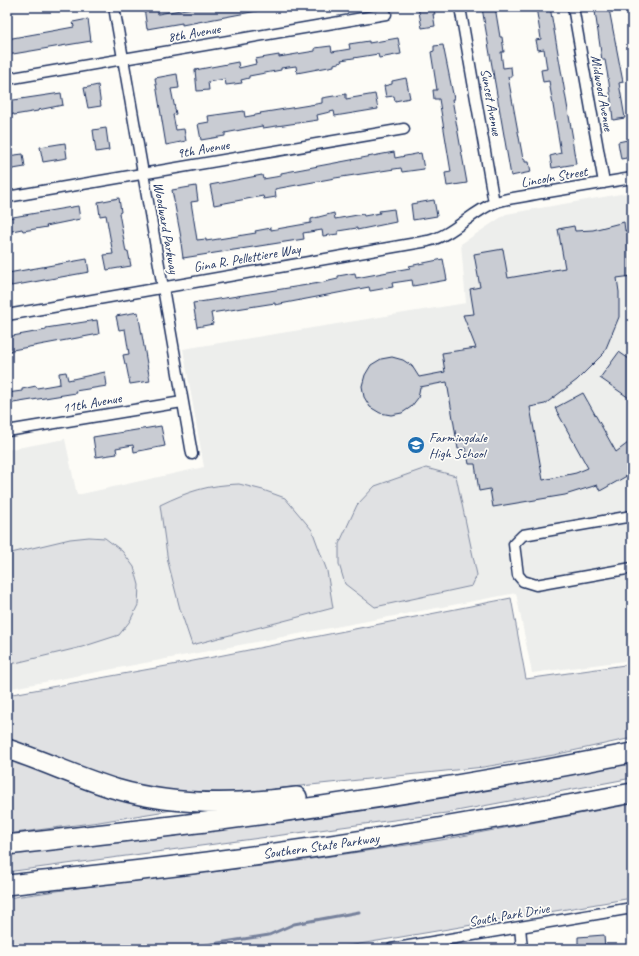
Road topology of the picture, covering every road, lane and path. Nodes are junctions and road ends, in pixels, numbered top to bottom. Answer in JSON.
{"nodes":[{"id":1,"x":114,"y":7,"type":"edge"},
{"id":2,"x":460,"y":7,"type":"edge"},
{"id":3,"x":573,"y":7,"type":"edge"},
{"id":4,"x":386,"y":14,"type":"dead end"},
{"id":5,"x":123,"y":59,"type":"junction"},
{"id":6,"x":7,"y":79,"type":"edge"},
{"id":7,"x":404,"y":129,"type":"dead end"},
{"id":8,"x":143,"y":173,"type":"junction"},
{"id":9,"x":632,"y":178,"type":"edge"},
{"id":10,"x":604,"y":183,"type":"junction"},
{"id":11,"x":7,"y":197,"type":"edge"},
{"id":12,"x":494,"y":203,"type":"junction"},
{"id":13,"x":483,"y":209,"type":"joint"},
{"id":14,"x":162,"y":287,"type":"junction"},
{"id":15,"x":7,"y":314,"type":"edge"},
{"id":16,"x":182,"y":402,"type":"junction"},
{"id":17,"x":7,"y":431,"type":"edge"},
{"id":18,"x":192,"y":454,"type":"dead end"},
{"id":19,"x":632,"y":516,"type":"edge"},
{"id":20,"x":632,"y":568,"type":"edge"},
{"id":21,"x":7,"y":749,"type":"edge"},
{"id":22,"x":632,"y":753,"type":"edge"},
{"id":23,"x":499,"y":778,"type":"junction"},
{"id":24,"x":632,"y":793,"type":"edge"},
{"id":25,"x":7,"y":845,"type":"edge"},
{"id":26,"x":7,"y":885,"type":"edge"},
{"id":27,"x":632,"y":908,"type":"edge"},
{"id":28,"x":520,"y":927,"type":"junction"},
{"id":29,"x":412,"y":947,"type":"edge"},
{"id":30,"x":391,"y":949,"type":"edge"},
{"id":31,"x":522,"y":949,"type":"edge"}],
"edges":[{"from":1,"to":5,"type":"street","name":"Woodward Parkway"},
{"from":2,"to":12,"type":"street","name":"Sunset Avenue"},
{"from":3,"to":10,"type":"street","name":"Midwood Avenue"},
{"from":4,"to":5,"type":"street","name":"8th Avenue"},
{"from":5,"to":6,"type":"street","name":"8th Avenue"},
{"from":5,"to":8,"type":"street","name":"Woodward Parkway"},
{"from":7,"to":8,"type":"street","name":"9th Avenue"},
{"from":8,"to":11,"type":"street","name":"9th Avenue"},
{"from":8,"to":14,"type":"street","name":"Woodward Parkway"},
{"from":9,"to":10,"type":"street","name":"Lincoln Street"},
{"from":10,"to":12,"type":"street","name":"Lincoln Street"},
{"from":12,"to":13,"type":"street","name":"Lincoln Street"},
{"from":13,"to":14,"type":"street","name":"Gina R. Pellettiere Way"},
{"from":14,"to":15,"type":"street","name":"Gina R. Pellettiere Way"},
{"from":14,"to":16,"type":"street","name":"Woodward Parkway"},
{"from":16,"to":17,"type":"street","name":"11th Avenue"},
{"from":16,"to":18,"type":"street","name":"Woodward Parkway"},
{"from":19,"to":20,"type":"street"},
{"from":21,"to":23,"type":"highway"},
{"from":22,"to":23,"type":"highway"},
{"from":23,"to":25,"type":"highway"},
{"from":24,"to":26,"type":"highway","name":"Southern State Parkway"},
{"from":27,"to":28,"type":"street","name":"South Park Drive"},
{"from":28,"to":29,"type":"street","name":"South Park Drive"},
{"from":28,"to":31,"type":"street"},
{"from":29,"to":30,"type":"street","name":"South Park Drive"}]}
